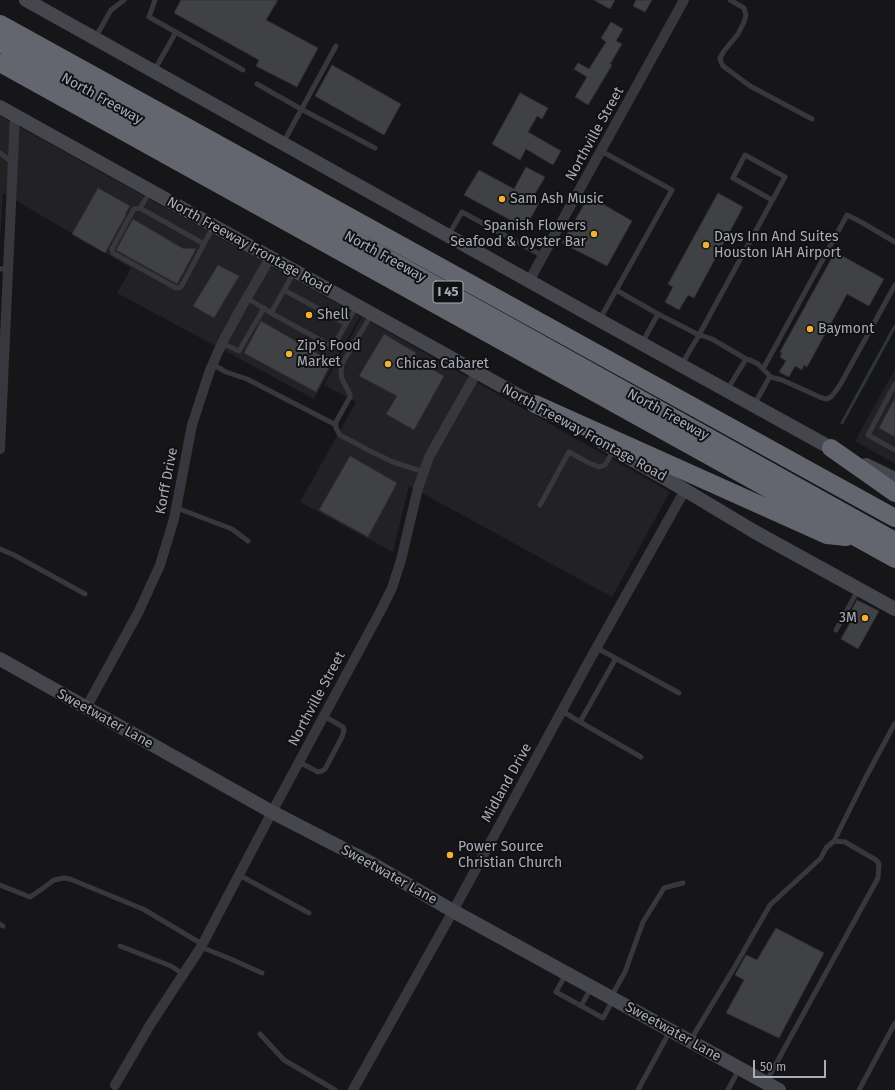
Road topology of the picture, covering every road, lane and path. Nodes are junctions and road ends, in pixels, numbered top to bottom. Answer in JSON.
{"nodes":[{"id":1,"x":26,"y":0,"type":"edge"},
{"id":2,"x":124,"y":0,"type":"edge"},
{"id":3,"x":155,"y":0,"type":"edge"},
{"id":4,"x":684,"y":0,"type":"edge"},
{"id":5,"x":730,"y":0,"type":"edge"},
{"id":6,"x":0,"y":24,"type":"edge"},
{"id":7,"x":176,"y":32,"type":"junction"},
{"id":8,"x":94,"y":38,"type":"junction"},
{"id":9,"x":0,"y":43,"type":"edge"},
{"id":10,"x":336,"y":46,"type":"dead end"},
{"id":11,"x":0,"y":63,"type":"edge"},
{"id":12,"x":243,"y":70,"type":"dead end"},
{"id":13,"x":154,"y":72,"type":"junction"},
{"id":14,"x":257,"y":84,"type":"dead end"},
{"id":15,"x":0,"y":107,"type":"edge"},
{"id":16,"x":301,"y":109,"type":"junction"},
{"id":17,"x":15,"y":115,"type":"junction"},
{"id":18,"x":812,"y":119,"type":"dead end"},
{"id":19,"x":282,"y":143,"type":"junction"},
{"id":20,"x":375,"y":148,"type":"dead end"},
{"id":21,"x":602,"y":151,"type":"junction"},
{"id":22,"x":0,"y":153,"type":"edge"},
{"id":23,"x":13,"y":162,"type":"junction"},
{"id":24,"x":150,"y":191,"type":"junction"},
{"id":25,"x":772,"y":200,"type":"junction"},
{"id":26,"x":140,"y":208,"type":"junction"},
{"id":27,"x":214,"y":226,"type":"junction"},
{"id":28,"x":448,"y":236,"type":"junction"},
{"id":29,"x":895,"y":242,"type":"edge"},
{"id":30,"x":204,"y":244,"type":"junction"},
{"id":31,"x":543,"y":256,"type":"junction"},
{"id":32,"x":270,"y":258,"type":"junction"},
{"id":33,"x":4,"y":268,"type":"edge"},
{"id":34,"x":294,"y":271,"type":"junction"},
{"id":35,"x":529,"y":281,"type":"junction"},
{"id":36,"x":895,"y":285,"type":"edge"},
{"id":37,"x":284,"y":290,"type":"junction"},
{"id":38,"x":616,"y":290,"type":"junction"},
{"id":39,"x":247,"y":298,"type":"junction"},
{"id":40,"x":3,"y":305,"type":"edge"},
{"id":41,"x":357,"y":306,"type":"junction"},
{"id":42,"x":264,"y":308,"type":"junction"},
{"id":43,"x":271,"y":313,"type":"junction"},
{"id":44,"x":372,"y":314,"type":"junction"},
{"id":45,"x":658,"y":314,"type":"junction"},
{"id":46,"x":599,"y":320,"type":"junction"},
{"id":47,"x":346,"y":324,"type":"junction"},
{"id":48,"x":699,"y":335,"type":"junction"},
{"id":49,"x":222,"y":343,"type":"junction"},
{"id":50,"x":642,"y":344,"type":"junction"},
{"id":51,"x":746,"y":360,"type":"junction"},
{"id":52,"x":212,"y":364,"type":"junction"},
{"id":53,"x":681,"y":366,"type":"junction"},
{"id":54,"x":763,"y":369,"type":"junction"},
{"id":55,"x":477,"y":372,"type":"junction"},
{"id":56,"x":771,"y":377,"type":"junction"},
{"id":57,"x":895,"y":384,"type":"edge"},
{"id":58,"x":727,"y":391,"type":"junction"},
{"id":59,"x":535,"y":404,"type":"junction"},
{"id":60,"x":754,"y":406,"type":"junction"},
{"id":61,"x":336,"y":425,"type":"junction"},
{"id":62,"x":831,"y":448,"type":"junction"},
{"id":63,"x":0,"y":449,"type":"edge"},
{"id":64,"x":614,"y":449,"type":"junction"},
{"id":65,"x":895,"y":450,"type":"edge"},
{"id":66,"x":424,"y":472,"type":"junction"},
{"id":67,"x":895,"y":479,"type":"edge"},
{"id":68,"x":685,"y":490,"type":"junction"},
{"id":69,"x":895,"y":493,"type":"edge"},
{"id":70,"x":540,"y":505,"type":"dead end"},
{"id":71,"x":177,"y":508,"type":"junction"},
{"id":72,"x":895,"y":518,"type":"edge"},
{"id":73,"x":856,"y":537,"type":"junction"},
{"id":74,"x":248,"y":541,"type":"dead end"},
{"id":75,"x":895,"y":541,"type":"edge"},
{"id":76,"x":0,"y":548,"type":"edge"},
{"id":77,"x":895,"y":559,"type":"edge"},
{"id":78,"x":859,"y":589,"type":"junction"},
{"id":79,"x":85,"y":594,"type":"dead end"},
{"id":80,"x":895,"y":609,"type":"edge"},
{"id":81,"x":836,"y":630,"type":"dead end"},
{"id":82,"x":597,"y":648,"type":"junction"},
{"id":83,"x":616,"y":658,"type":"junction"},
{"id":84,"x":0,"y":659,"type":"edge"},
{"id":85,"x":679,"y":693,"type":"dead end"},
{"id":86,"x":86,"y":708,"type":"junction"},
{"id":87,"x":562,"y":711,"type":"junction"},
{"id":88,"x":324,"y":716,"type":"junction"},
{"id":89,"x":580,"y":722,"type":"junction"},
{"id":90,"x":895,"y":723,"type":"edge"},
{"id":91,"x":641,"y":756,"type":"dead end"},
{"id":92,"x":299,"y":762,"type":"junction"},
{"id":93,"x":272,"y":812,"type":"junction"},
{"id":94,"x":834,"y":841,"type":"junction"},
{"id":95,"x":239,"y":875,"type":"junction"},
{"id":96,"x":683,"y":883,"type":"dead end"},
{"id":97,"x":0,"y":885,"type":"edge"},
{"id":98,"x":453,"y":911,"type":"junction"},
{"id":99,"x":309,"y":913,"type":"dead end"},
{"id":100,"x":201,"y":945,"type":"junction"},
{"id":101,"x":120,"y":946,"type":"dead end"},
{"id":102,"x":262,"y":973,"type":"dead end"},
{"id":103,"x":566,"y":973,"type":"junction"},
{"id":104,"x":183,"y":974,"type":"junction"},
{"id":105,"x":591,"y":987,"type":"junction"},
{"id":106,"x":612,"y":999,"type":"junction"},
{"id":107,"x":581,"y":1006,"type":"junction"},
{"id":108,"x":895,"y":1023,"type":"edge"},
{"id":109,"x":670,"y":1031,"type":"junction"},
{"id":110,"x":260,"y":1034,"type":"dead end"},
{"id":111,"x":689,"y":1042,"type":"junction"},
{"id":112,"x":740,"y":1068,"type":"junction"},
{"id":113,"x":766,"y":1083,"type":"junction"},
{"id":114,"x":115,"y":1085,"type":"dead end"},
{"id":115,"x":335,"y":1090,"type":"edge"},
{"id":116,"x":354,"y":1090,"type":"edge"},
{"id":117,"x":638,"y":1090,"type":"edge"},
{"id":118,"x":728,"y":1090,"type":"edge"},
{"id":119,"x":779,"y":1090,"type":"edge"},
{"id":120,"x":859,"y":1090,"type":"edge"}],
"edges":[{"from":1,"to":8,"type":"main road"},
{"from":2,"to":8,"type":"lane"},
{"from":3,"to":7,"type":"lane"},
{"from":4,"to":21,"type":"street","name":"Northville Street"},
{"from":5,"to":18,"type":"lane"},
{"from":6,"to":72,"type":"highway","name":"North Freeway","number":"I 45"},
{"from":7,"to":12,"type":"lane"},
{"from":7,"to":13,"type":"lane"},
{"from":8,"to":13,"type":"main road"},
{"from":9,"to":75,"type":"highway","name":"North Freeway","number":"I 45"},
{"from":10,"to":16,"type":"lane"},
{"from":11,"to":73,"type":"highway","name":"North Freeway","number":"I 45"},
{"from":13,"to":19,"type":"main road"},
{"from":14,"to":16,"type":"lane"},
{"from":15,"to":17,"type":"main road","name":"North Freeway Frontage Road"},
{"from":16,"to":19,"type":"lane"},
{"from":16,"to":20,"type":"lane"},
{"from":17,"to":23,"type":"street"},
{"from":17,"to":24,"type":"main road","name":"North Freeway Frontage Road"},
{"from":19,"to":28,"type":"main road"},
{"from":21,"to":31,"type":"street","name":"Northville Street"},
{"from":21,"to":38,"type":"lane"},
{"from":22,"to":23,"type":"lane"},
{"from":23,"to":33,"type":"street"},
{"from":24,"to":26,"type":"lane"},
{"from":24,"to":27,"type":"main road","name":"North Freeway Frontage Road"},
{"from":25,"to":25,"type":"lane"},
{"from":25,"to":48,"type":"lane"},
{"from":26,"to":30,"type":"lane"},
{"from":26,"to":30,"type":"lane"},
{"from":27,"to":30,"type":"lane"},
{"from":27,"to":32,"type":"main road","name":"North Freeway Frontage Road"},
{"from":28,"to":31,"type":"lane"},
{"from":28,"to":35,"type":"main road"},
{"from":29,"to":54,"type":"lane"},
{"from":31,"to":35,"type":"street","name":"Northville Street"},
{"from":32,"to":34,"type":"main road","name":"North Freeway Frontage Road"},
{"from":32,"to":39,"type":"street","name":"Korff Drive"},
{"from":33,"to":40,"type":"street"},
{"from":34,"to":37,"type":"lane"},
{"from":34,"to":41,"type":"main road","name":"North Freeway Frontage Road"},
{"from":35,"to":46,"type":"main road"},
{"from":36,"to":56,"type":"lane"},
{"from":37,"to":43,"type":"lane"},
{"from":37,"to":47,"type":"lane"},
{"from":38,"to":45,"type":"lane"},
{"from":38,"to":46,"type":"lane"},
{"from":39,"to":42,"type":"lane"},
{"from":39,"to":49,"type":"street","name":"Korff Drive"},
{"from":40,"to":63,"type":"street"},
{"from":41,"to":44,"type":"main road","name":"North Freeway Frontage Road"},
{"from":41,"to":47,"type":"lane"},
{"from":42,"to":43,"type":"lane"},
{"from":42,"to":49,"type":"lane"},
{"from":43,"to":47,"type":"lane"},
{"from":44,"to":55,"type":"main road","name":"North Freeway Frontage Road"},
{"from":44,"to":61,"type":"lane"},
{"from":45,"to":48,"type":"lane"},
{"from":45,"to":50,"type":"lane"},
{"from":46,"to":50,"type":"main road"},
{"from":48,"to":51,"type":"lane"},
{"from":48,"to":53,"type":"lane"},
{"from":49,"to":52,"type":"street","name":"Korff Drive"},
{"from":50,"to":53,"type":"main road"},
{"from":51,"to":54,"type":"lane"},
{"from":51,"to":58,"type":"lane"},
{"from":52,"to":61,"type":"lane"},
{"from":52,"to":71,"type":"street","name":"Korff Drive"},
{"from":53,"to":58,"type":"main road"},
{"from":54,"to":56,"type":"lane"},
{"from":55,"to":59,"type":"main road","name":"North Freeway Frontage Road"},
{"from":55,"to":66,"type":"street","name":"Northville Street"},
{"from":56,"to":60,"type":"lane"},
{"from":57,"to":65,"type":"lane"},
{"from":58,"to":60,"type":"main road"},
{"from":59,"to":64,"type":"main road","name":"North Freeway Frontage Road"},
{"from":59,"to":73,"type":"highway"},
{"from":60,"to":62,"type":"main road"},
{"from":61,"to":66,"type":"lane"},
{"from":62,"to":67,"type":"main road"},
{"from":62,"to":69,"type":"highway"},
{"from":64,"to":68,"type":"main road","name":"North Freeway Frontage Road"},
{"from":64,"to":70,"type":"lane"},
{"from":66,"to":88,"type":"street","name":"Northville Street"},
{"from":68,"to":78,"type":"main road","name":"North Freeway Frontage Road"},
{"from":68,"to":82,"type":"street","name":"Midland Drive"},
{"from":71,"to":74,"type":"lane"},
{"from":71,"to":86,"type":"street","name":"Korff Drive"},
{"from":73,"to":77,"type":"highway","name":"North Freeway","number":"I 45"},
{"from":76,"to":79,"type":"lane"},
{"from":78,"to":80,"type":"main road","name":"North Freeway Frontage Road"},
{"from":78,"to":81,"type":"lane"},
{"from":82,"to":83,"type":"lane"},
{"from":82,"to":87,"type":"street","name":"Midland Drive"},
{"from":83,"to":85,"type":"lane"},
{"from":83,"to":89,"type":"lane"},
{"from":84,"to":86,"type":"main road","name":"Sweetwater Lane"},
{"from":86,"to":93,"type":"main road","name":"Sweetwater Lane"},
{"from":87,"to":89,"type":"lane"},
{"from":87,"to":98,"type":"street","name":"Midland Drive"},
{"from":88,"to":92,"type":"street","name":"Northville Street"},
{"from":88,"to":92,"type":"lane"},
{"from":89,"to":91,"type":"lane"},
{"from":90,"to":94,"type":"lane"},
{"from":92,"to":93,"type":"street","name":"Northville Street"},
{"from":93,"to":95,"type":"street","name":"Northville Street"},
{"from":93,"to":98,"type":"main road","name":"Sweetwater Lane"},
{"from":94,"to":111,"type":"lane"},
{"from":94,"to":113,"type":"lane"},
{"from":95,"to":99,"type":"lane"},
{"from":95,"to":100,"type":"street","name":"Northville Street"},
{"from":96,"to":106,"type":"lane"},
{"from":97,"to":100,"type":"lane"},
{"from":98,"to":103,"type":"main road","name":"Sweetwater Lane"},
{"from":98,"to":116,"type":"street","name":"Midland Drive"},
{"from":100,"to":102,"type":"lane"},
{"from":100,"to":104,"type":"street","name":"Northville Street"},
{"from":101,"to":104,"type":"lane"},
{"from":103,"to":105,"type":"main road","name":"Sweetwater Lane"},
{"from":103,"to":107,"type":"lane"},
{"from":104,"to":114,"type":"street","name":"Northville Street"},
{"from":105,"to":106,"type":"main road","name":"Sweetwater Lane"},
{"from":105,"to":107,"type":"lane"},
{"from":106,"to":107,"type":"lane"},
{"from":106,"to":109,"type":"main road","name":"Sweetwater Lane"},
{"from":108,"to":120,"type":"lane"},
{"from":109,"to":111,"type":"main road","name":"Sweetwater Lane"},
{"from":109,"to":117,"type":"lane"},
{"from":110,"to":115,"type":"lane"},
{"from":111,"to":112,"type":"main road","name":"Sweetwater Lane"},
{"from":112,"to":113,"type":"main road","name":"Sweetwater Lane"},
{"from":112,"to":118,"type":"lane"},
{"from":113,"to":119,"type":"main road","name":"Sweetwater Lane"}]}
